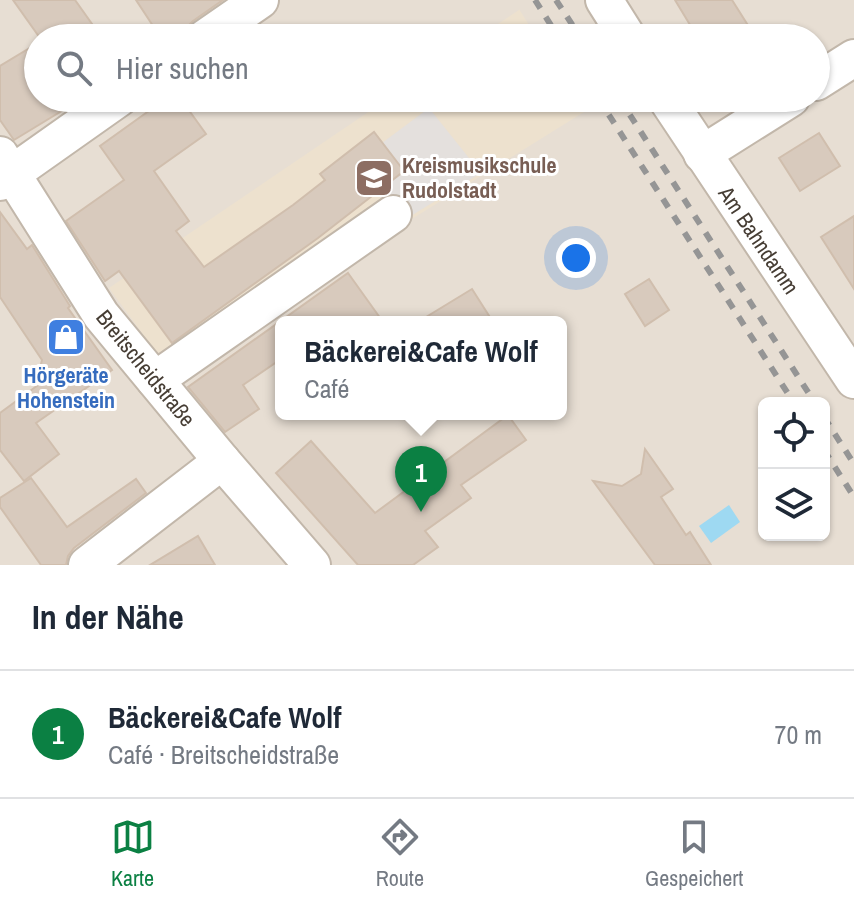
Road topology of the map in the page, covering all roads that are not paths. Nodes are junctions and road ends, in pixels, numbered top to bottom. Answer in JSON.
{"nodes":[{"id":1,"x":260,"y":0,"type":"edge"},
{"id":2,"x":604,"y":0,"type":"edge"},
{"id":3,"x":225,"y":24,"type":"edge"},
{"id":4,"x":619,"y":24,"type":"edge"},
{"id":5,"x":854,"y":58,"type":"edge"},
{"id":6,"x":830,"y":73,"type":"edge"},
{"id":7,"x":97,"y":112,"type":"edge"},
{"id":8,"x":675,"y":112,"type":"edge"},
{"id":9,"x":769,"y":112,"type":"edge"},
{"id":10,"x":702,"y":154,"type":"junction"},
{"id":11,"x":4,"y":170,"type":"edge"},
{"id":12,"x":393,"y":214,"type":"dead end"},
{"id":13,"x":155,"y":380,"type":"junction"},
{"id":14,"x":854,"y":380,"type":"edge"},
{"id":15,"x":222,"y":461,"type":"junction"},
{"id":16,"x":87,"y":565,"type":"edge"},
{"id":17,"x":312,"y":565,"type":"edge"}],
"edges":[{"from":1,"to":3,"type":"street"},
{"from":2,"to":4,"type":"street"},
{"from":5,"to":6,"type":"street"},
{"from":7,"to":11,"type":"street"},
{"from":8,"to":10,"type":"street","name":"Am Bahndamm"},
{"from":9,"to":10,"type":"street"},
{"from":10,"to":14,"type":"street","name":"Am Bahndamm"},
{"from":11,"to":13,"type":"street","name":"Breitscheidstraße"},
{"from":12,"to":13,"type":"street"},
{"from":13,"to":15,"type":"street","name":"Breitscheidstraße"},
{"from":15,"to":16,"type":"street"},
{"from":15,"to":17,"type":"street","name":"Breitscheidstraße"}]}
